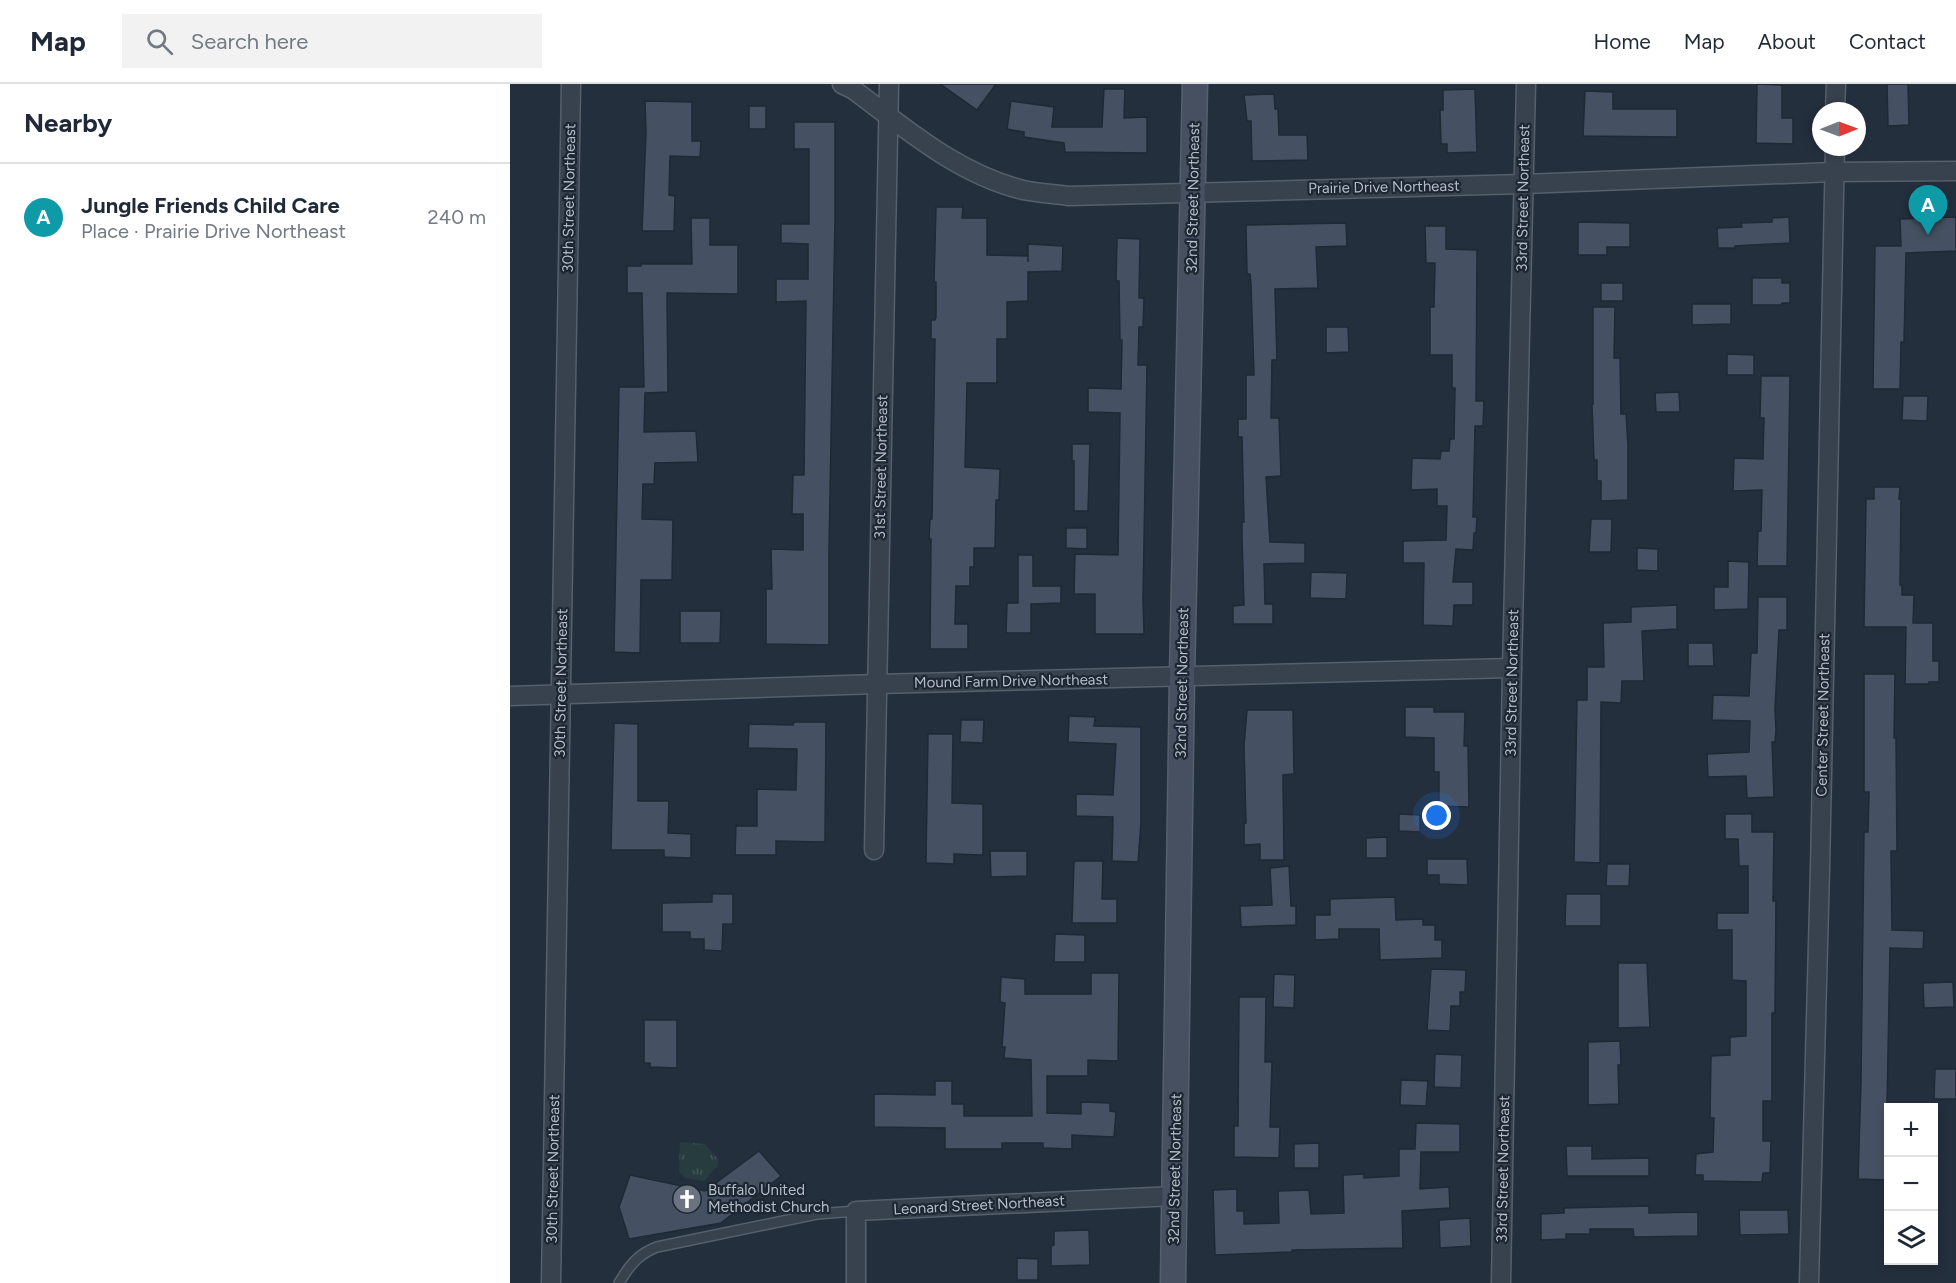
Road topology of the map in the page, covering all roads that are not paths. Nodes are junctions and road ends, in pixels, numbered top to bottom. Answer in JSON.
{"nodes":[{"id":1,"x":571,"y":84,"type":"edge"},
{"id":2,"x":842,"y":84,"type":"edge"},
{"id":3,"x":889,"y":84,"type":"edge"},
{"id":4,"x":1195,"y":84,"type":"edge"},
{"id":5,"x":1526,"y":84,"type":"edge"},
{"id":6,"x":1836,"y":84,"type":"edge"},
{"id":7,"x":1835,"y":102,"type":"edge"},
{"id":8,"x":887,"y":114,"type":"junction"},
{"id":9,"x":1834,"y":156,"type":"edge"},
{"id":10,"x":1956,"y":171,"type":"edge"},
{"id":11,"x":1834,"y":172,"type":"junction"},
{"id":12,"x":1524,"y":184,"type":"junction"},
{"id":13,"x":1194,"y":191,"type":"junction"},
{"id":14,"x":1512,"y":668,"type":"junction"},
{"id":15,"x":1182,"y":677,"type":"junction"},
{"id":16,"x":877,"y":684,"type":"junction"},
{"id":17,"x":560,"y":695,"type":"junction"},
{"id":18,"x":510,"y":696,"type":"edge"},
{"id":19,"x":874,"y":850,"type":"dead end"},
{"id":20,"x":1174,"y":1196,"type":"junction"},
{"id":21,"x":856,"y":1211,"type":"junction"},
{"id":22,"x":551,"y":1283,"type":"edge"},
{"id":23,"x":619,"y":1283,"type":"edge"},
{"id":24,"x":856,"y":1283,"type":"edge"},
{"id":25,"x":1173,"y":1283,"type":"edge"},
{"id":26,"x":1501,"y":1283,"type":"edge"},
{"id":27,"x":1809,"y":1283,"type":"edge"}],
"edges":[{"from":1,"to":17,"type":"street","name":"30th Street Northeast"},
{"from":2,"to":8,"type":"street","name":"Prairie Drive Northeast"},
{"from":3,"to":8,"type":"street","name":"31st Street Northeast"},
{"from":4,"to":13,"type":"main road","name":"32nd Street Northeast"},
{"from":5,"to":12,"type":"street","name":"33rd Street Northeast"},
{"from":6,"to":7,"type":"street"},
{"from":8,"to":13,"type":"street","name":"Prairie Drive Northeast"},
{"from":8,"to":16,"type":"street","name":"31st Street Northeast"},
{"from":9,"to":11,"type":"street","name":"Center Street Northeast"},
{"from":10,"to":11,"type":"street","name":"Prairie Drive Northeast"},
{"from":11,"to":12,"type":"street","name":"Prairie Drive Northeast"},
{"from":11,"to":27,"type":"street","name":"Center Street Northeast"},
{"from":12,"to":13,"type":"street","name":"Prairie Drive Northeast"},
{"from":12,"to":14,"type":"street","name":"33rd Street Northeast"},
{"from":13,"to":15,"type":"main road","name":"32nd Street Northeast"},
{"from":14,"to":15,"type":"street","name":"Mound Farm Drive Northeast"},
{"from":14,"to":26,"type":"street","name":"33rd Street Northeast"},
{"from":15,"to":16,"type":"street","name":"Mound Farm Drive Northeast"},
{"from":15,"to":20,"type":"main road","name":"32nd Street Northeast"},
{"from":16,"to":17,"type":"street","name":"Mound Farm Drive Northeast"},
{"from":16,"to":19,"type":"street","name":"31st Street Northeast"},
{"from":17,"to":18,"type":"street","name":"Mound Farm Drive Northeast"},
{"from":17,"to":22,"type":"street","name":"30th Street Northeast"},
{"from":20,"to":21,"type":"street","name":"Leonard Street Northeast"},
{"from":20,"to":25,"type":"main road","name":"32nd Street Northeast"},
{"from":21,"to":23,"type":"lane"},
{"from":21,"to":24,"type":"street"}]}
